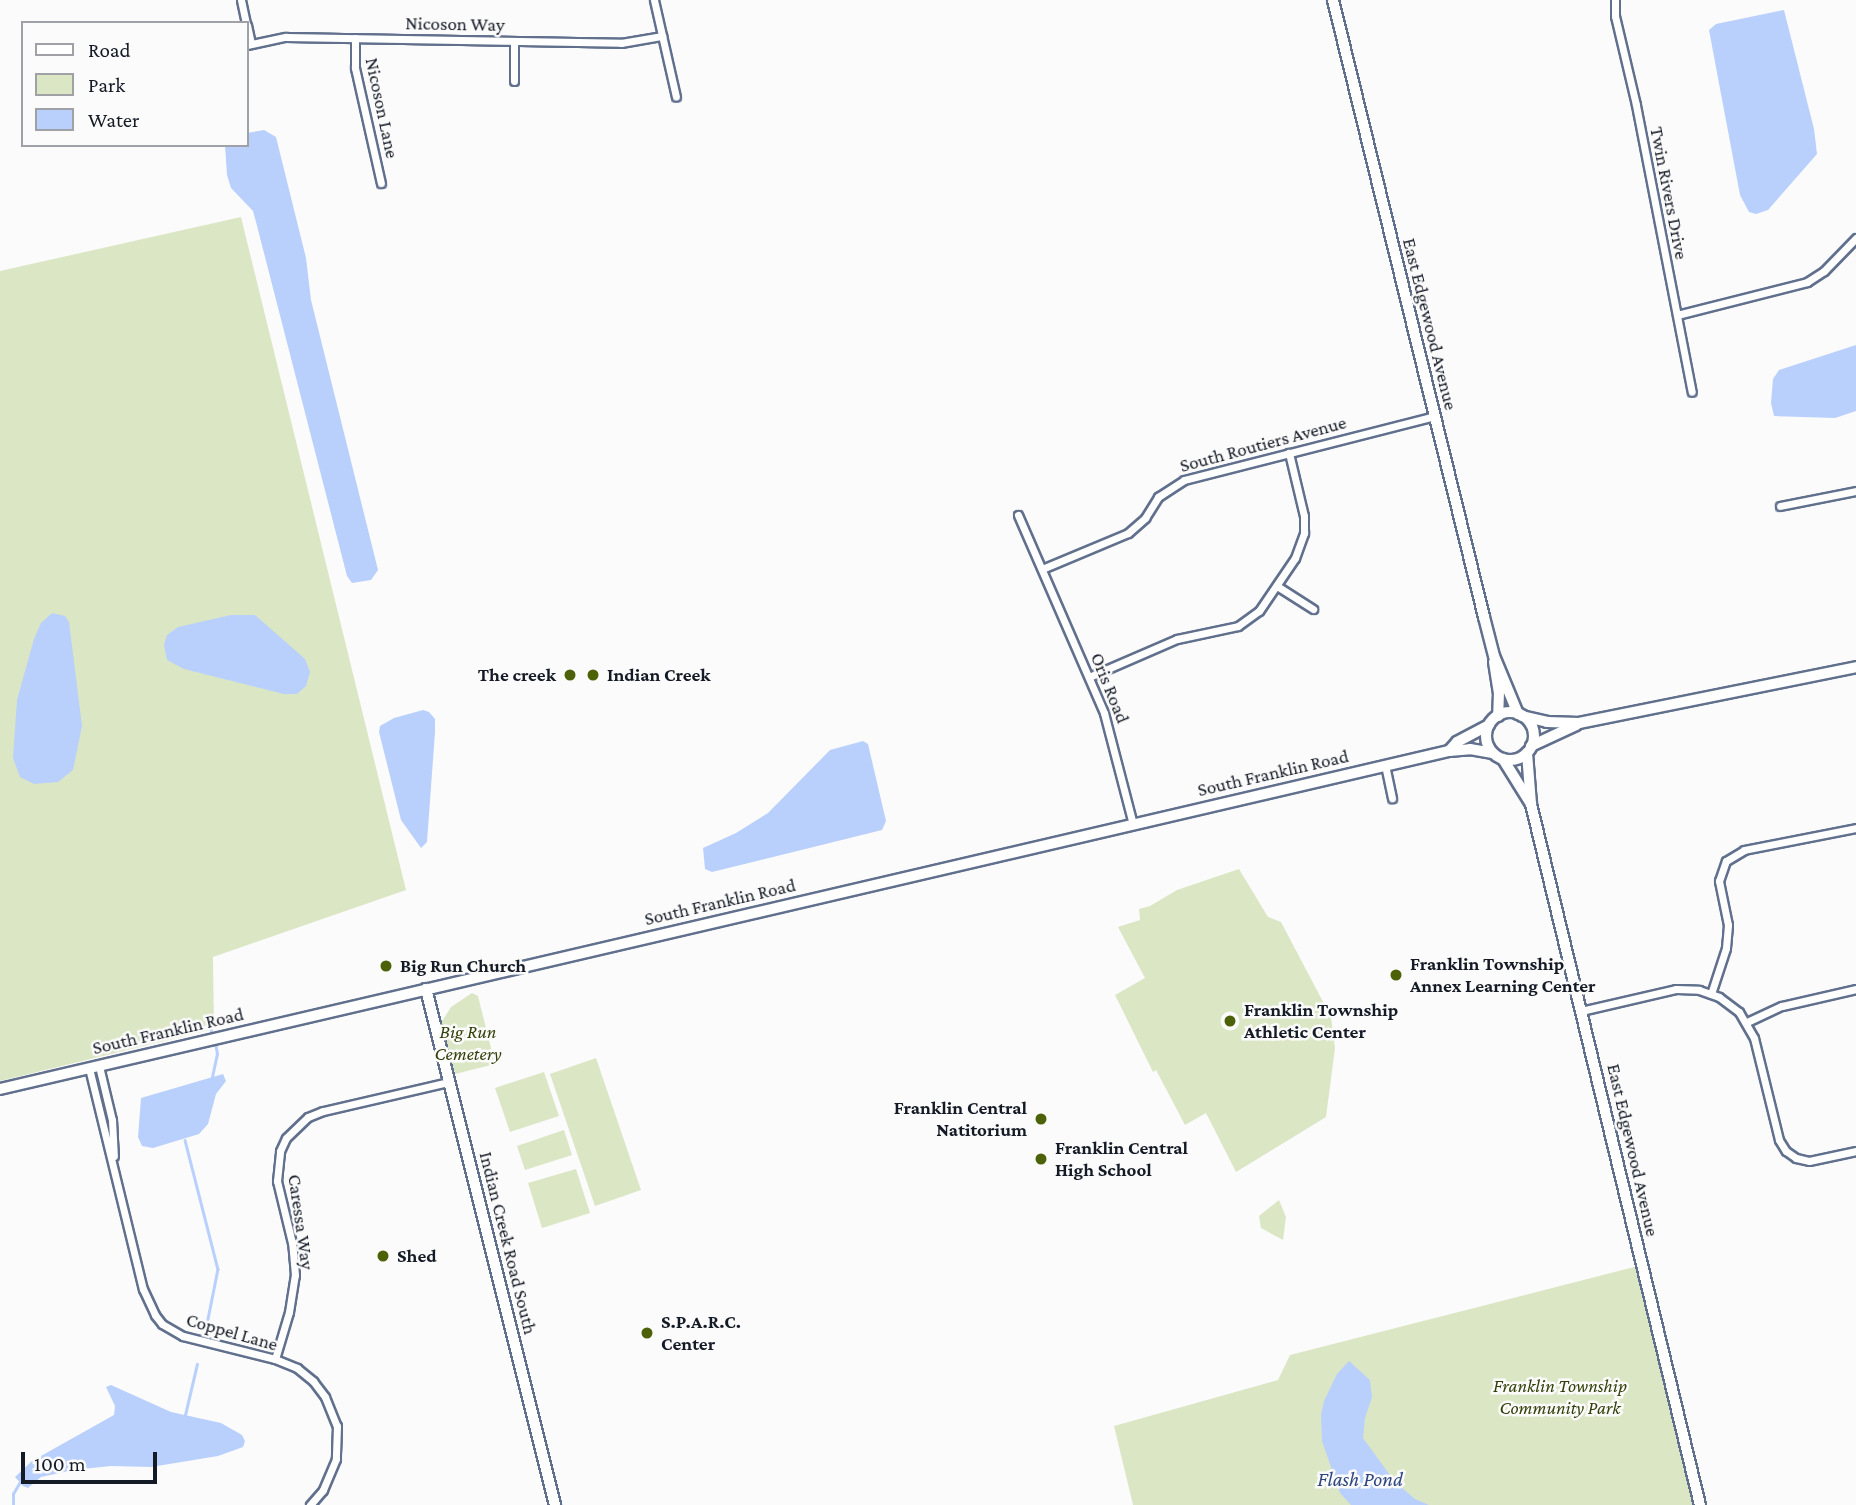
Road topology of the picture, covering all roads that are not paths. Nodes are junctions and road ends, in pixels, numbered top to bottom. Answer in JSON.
{"nodes":[{"id":1,"x":242,"y":0,"type":"edge"},
{"id":2,"x":654,"y":0,"type":"edge"},
{"id":3,"x":1334,"y":0,"type":"edge"},
{"id":4,"x":1615,"y":0,"type":"edge"},
{"id":5,"x":246,"y":21,"type":"edge"},
{"id":6,"x":662,"y":36,"type":"junction"},
{"id":7,"x":355,"y":38,"type":"junction"},
{"id":8,"x":514,"y":41,"type":"junction"},
{"id":9,"x":249,"y":44,"type":"edge"},
{"id":10,"x":514,"y":81,"type":"dead end"},
{"id":11,"x":676,"y":97,"type":"dead end"},
{"id":12,"x":381,"y":183,"type":"dead end"},
{"id":13,"x":1856,"y":238,"type":"edge"},
{"id":14,"x":1677,"y":315,"type":"junction"},
{"id":15,"x":1692,"y":392,"type":"dead end"},
{"id":16,"x":1435,"y":416,"type":"junction"},
{"id":17,"x":1289,"y":453,"type":"junction"},
{"id":18,"x":1856,"y":491,"type":"edge"},
{"id":19,"x":1780,"y":506,"type":"dead end"},
{"id":20,"x":1018,"y":514,"type":"dead end"},
{"id":21,"x":1042,"y":569,"type":"junction"},
{"id":22,"x":1277,"y":586,"type":"junction"},
{"id":23,"x":1313,"y":608,"type":"dead end"},
{"id":24,"x":1494,"y":656,"type":"junction"},
{"id":25,"x":1856,"y":667,"type":"edge"},
{"id":26,"x":1089,"y":677,"type":"junction"},
{"id":27,"x":1520,"y":715,"type":"junction"},
{"id":28,"x":1498,"y":716,"type":"junction"},
{"id":29,"x":1579,"y":723,"type":"junction"},
{"id":30,"x":1489,"y":725,"type":"junction"},
{"id":31,"x":1529,"y":749,"type":"junction"},
{"id":32,"x":1449,"y":751,"type":"junction"},
{"id":33,"x":1493,"y":752,"type":"junction"},
{"id":34,"x":1503,"y":759,"type":"junction"},
{"id":35,"x":1385,"y":765,"type":"junction"},
{"id":36,"x":1392,"y":798,"type":"dead end"},
{"id":37,"x":1531,"y":804,"type":"junction"},
{"id":38,"x":1133,"y":824,"type":"junction"},
{"id":39,"x":1856,"y":828,"type":"edge"},
{"id":40,"x":426,"y":989,"type":"junction"},
{"id":41,"x":1856,"y":989,"type":"edge"},
{"id":42,"x":1711,"y":994,"type":"junction"},
{"id":43,"x":1581,"y":1011,"type":"junction"},
{"id":44,"x":1747,"y":1022,"type":"junction"},
{"id":45,"x":94,"y":1067,"type":"junction"},
{"id":46,"x":449,"y":1082,"type":"junction"},
{"id":47,"x":0,"y":1089,"type":"edge"},
{"id":48,"x":1856,"y":1151,"type":"edge"},
{"id":49,"x":275,"y":1359,"type":"junction"},
{"id":50,"x":310,"y":1505,"type":"edge"},
{"id":51,"x":555,"y":1505,"type":"edge"},
{"id":52,"x":1700,"y":1505,"type":"edge"}],
"edges":[{"from":1,"to":5,"type":"street"},
{"from":2,"to":6,"type":"street"},
{"from":3,"to":16,"type":"main road","name":"East Edgewood Avenue"},
{"from":4,"to":14,"type":"street","name":"Twin Rivers Drive"},
{"from":6,"to":8,"type":"street","name":"Nicoson Way"},
{"from":6,"to":11,"type":"street"},
{"from":7,"to":8,"type":"street","name":"Nicoson Way"},
{"from":7,"to":9,"type":"street","name":"Nicoson Way"},
{"from":7,"to":12,"type":"street","name":"Nicoson Lane"},
{"from":8,"to":10,"type":"street"},
{"from":13,"to":14,"type":"street"},
{"from":14,"to":15,"type":"street","name":"Twin Rivers Drive"},
{"from":16,"to":17,"type":"street","name":"South Routiers Avenue"},
{"from":16,"to":24,"type":"main road","name":"East Edgewood Avenue"},
{"from":17,"to":21,"type":"street","name":"South Routiers Avenue"},
{"from":17,"to":22,"type":"street"},
{"from":18,"to":19,"type":"street"},
{"from":20,"to":21,"type":"street","name":"Oris Road"},
{"from":21,"to":26,"type":"street","name":"Oris Road"},
{"from":22,"to":23,"type":"street"},
{"from":22,"to":26,"type":"street"},
{"from":24,"to":27,"type":"main road"},
{"from":24,"to":28,"type":"main road"},
{"from":25,"to":29,"type":"main road"},
{"from":26,"to":38,"type":"street","name":"Oris Road"},
{"from":27,"to":28,"type":"main road"},
{"from":27,"to":29,"type":"main road"},
{"from":27,"to":31,"type":"main road"},
{"from":28,"to":30,"type":"main road"},
{"from":29,"to":31,"type":"main road"},
{"from":30,"to":32,"type":"main road","name":"South Franklin Road"},
{"from":30,"to":33,"type":"main road"},
{"from":31,"to":34,"type":"main road"},
{"from":31,"to":37,"type":"main road"},
{"from":32,"to":33,"type":"main road","name":"South Franklin Road"},
{"from":32,"to":35,"type":"main road","name":"South Franklin Road"},
{"from":33,"to":34,"type":"main road"},
{"from":34,"to":37,"type":"main road"},
{"from":35,"to":36,"type":"street"},
{"from":35,"to":38,"type":"main road","name":"South Franklin Road"},
{"from":37,"to":43,"type":"main road","name":"East Edgewood Avenue"},
{"from":38,"to":40,"type":"main road","name":"South Franklin Road"},
{"from":39,"to":42,"type":"street"},
{"from":40,"to":45,"type":"main road","name":"South Franklin Road"},
{"from":40,"to":46,"type":"street","name":"Indian Creek Road South"},
{"from":41,"to":44,"type":"street"},
{"from":42,"to":43,"type":"street"},
{"from":42,"to":44,"type":"street"},
{"from":43,"to":52,"type":"main road","name":"East Edgewood Avenue"},
{"from":44,"to":48,"type":"street"},
{"from":45,"to":47,"type":"main road","name":"South Franklin Road"},
{"from":45,"to":49,"type":"street","name":"Coppel Lane"},
{"from":46,"to":49,"type":"street","name":"Caressa Way"},
{"from":46,"to":51,"type":"street","name":"Indian Creek Road South"},
{"from":49,"to":50,"type":"street","name":"Coppel Lane"}]}
